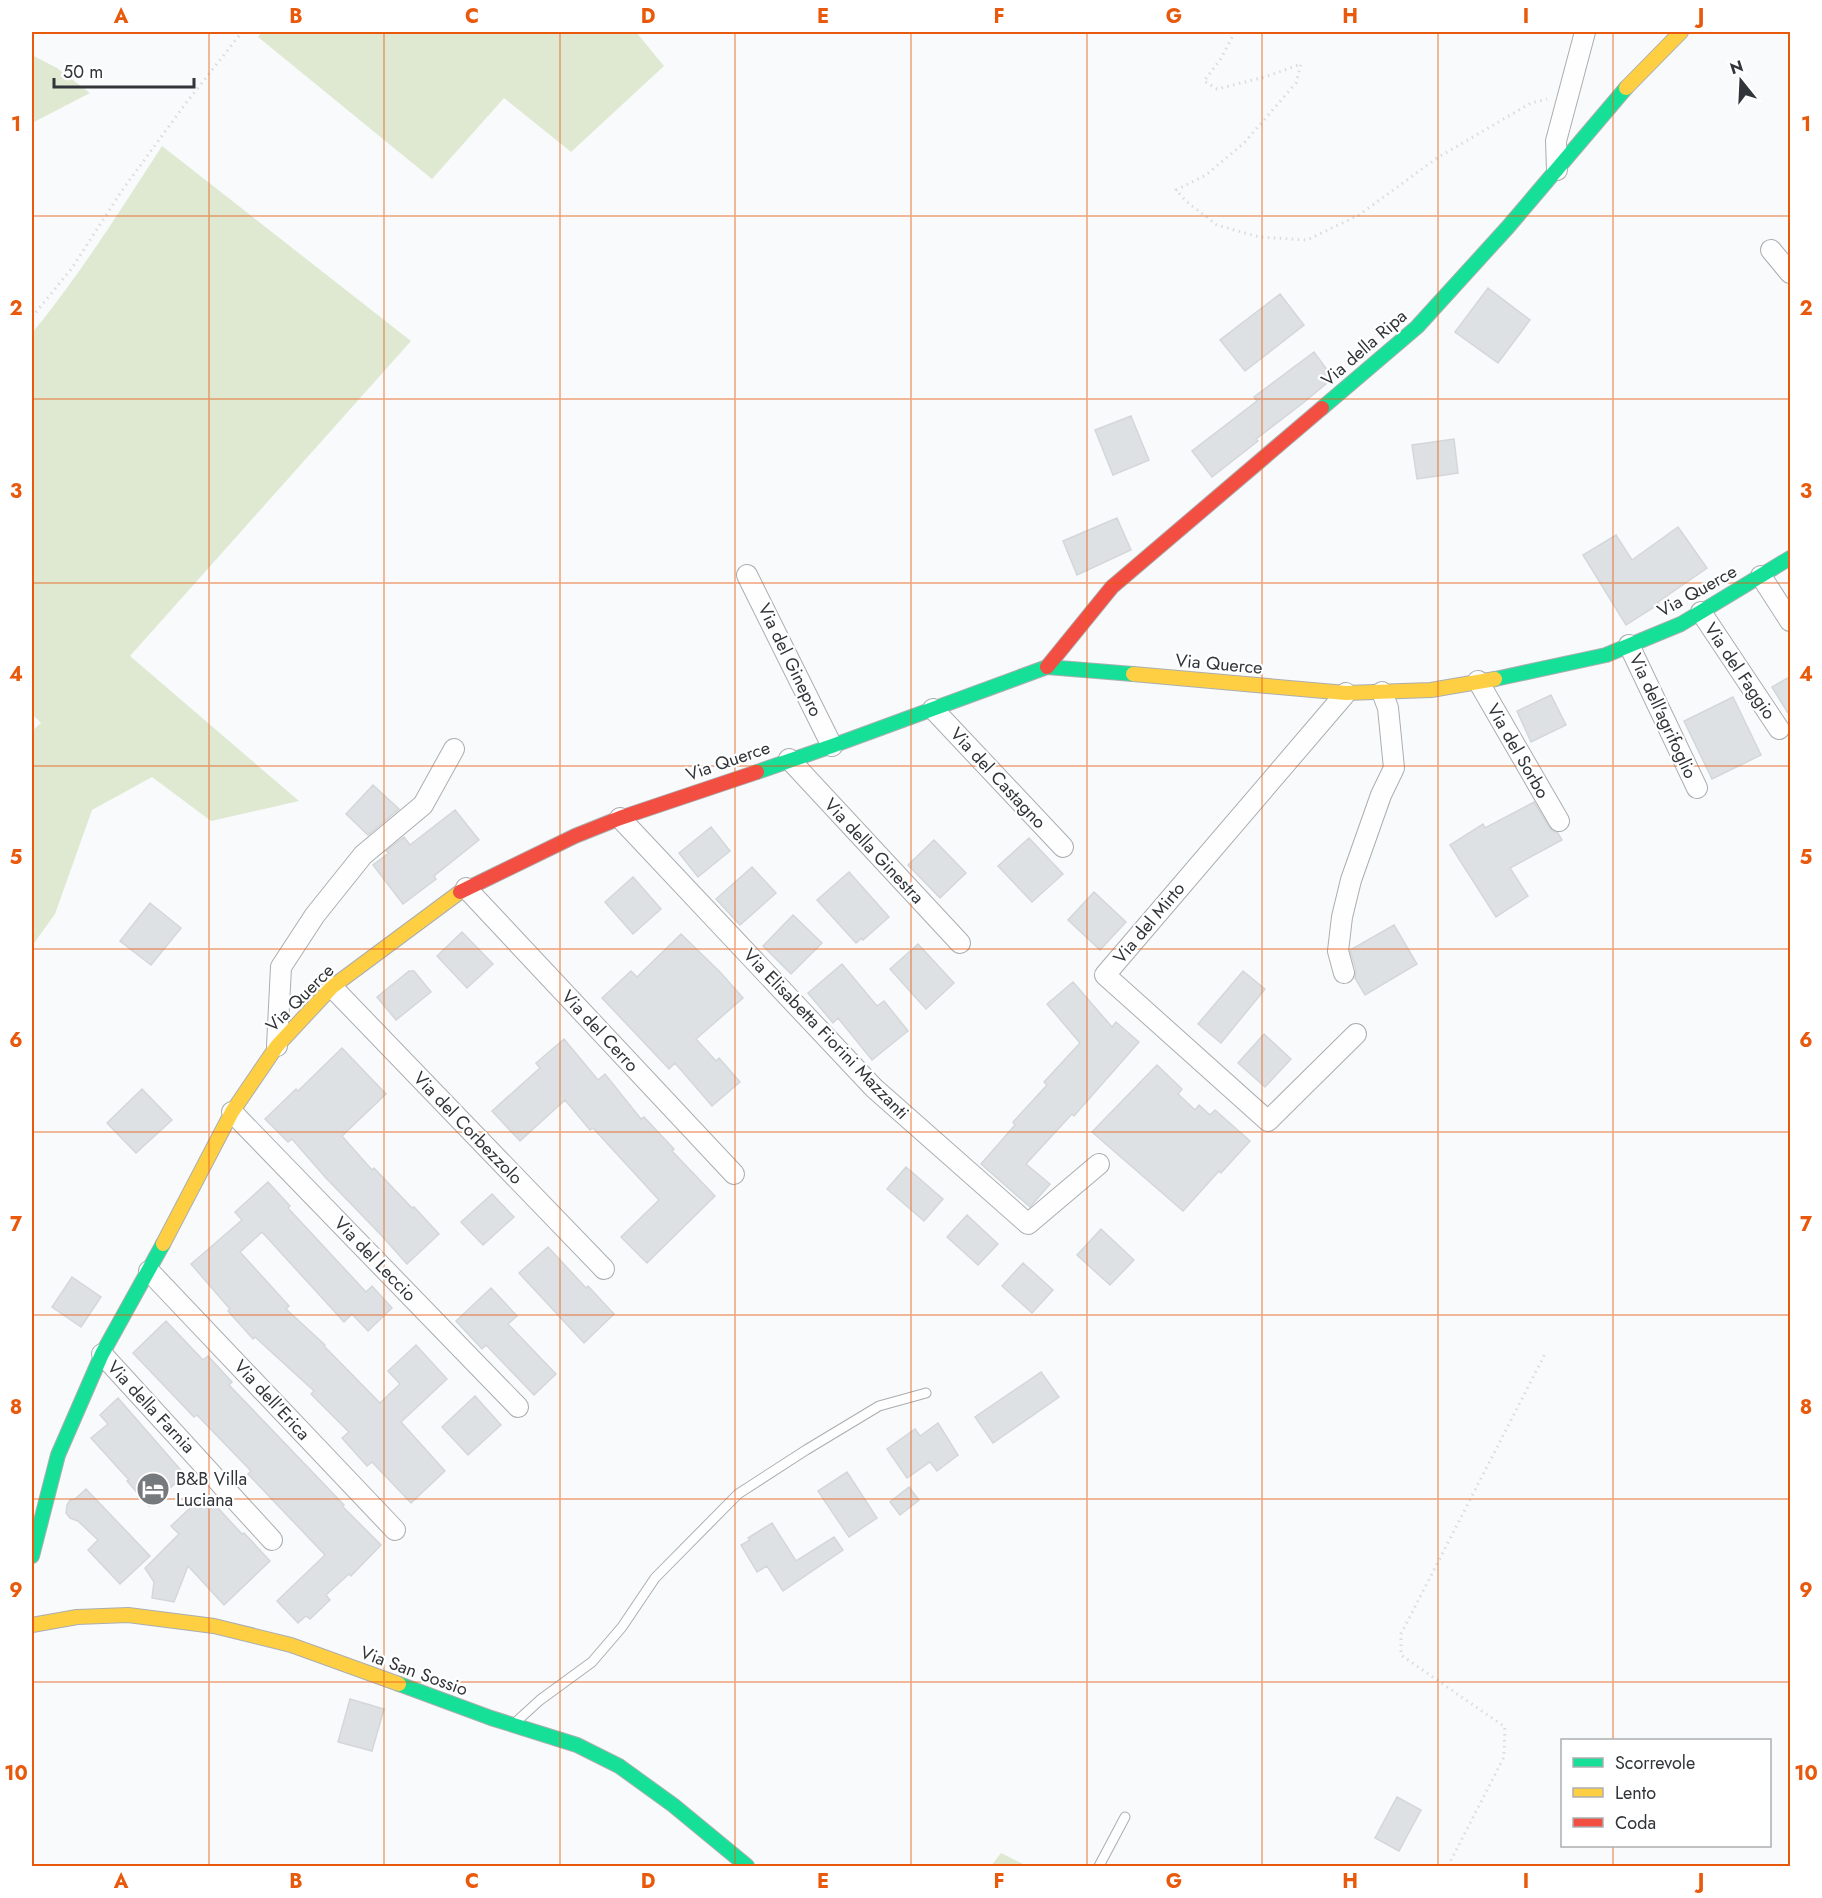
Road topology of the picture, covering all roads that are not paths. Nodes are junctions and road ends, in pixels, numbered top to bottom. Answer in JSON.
{"nodes":[{"id":1,"x":1585,"y":32,"type":"edge"},
{"id":2,"x":1681,"y":32,"type":"edge"},
{"id":3,"x":1557,"y":170,"type":"junction"},
{"id":4,"x":1770,"y":250,"type":"dead end"},
{"id":5,"x":1791,"y":273,"type":"edge"},
{"id":6,"x":1791,"y":558,"type":"edge"},
{"id":7,"x":747,"y":575,"type":"dead end"},
{"id":8,"x":1761,"y":576,"type":"junction"},
{"id":9,"x":1701,"y":612,"type":"junction"},
{"id":10,"x":1791,"y":621,"type":"edge"},
{"id":11,"x":1629,"y":645,"type":"junction"},
{"id":12,"x":1047,"y":667,"type":"junction"},
{"id":13,"x":1483,"y":681,"type":"junction"},
{"id":14,"x":1346,"y":693,"type":"junction"},
{"id":15,"x":1383,"y":693,"type":"junction"},
{"id":16,"x":933,"y":709,"type":"junction"},
{"id":17,"x":1779,"y":729,"type":"dead end"},
{"id":18,"x":832,"y":746,"type":"junction"},
{"id":19,"x":454,"y":749,"type":"dead end"},
{"id":20,"x":789,"y":759,"type":"junction"},
{"id":21,"x":1552,"y":785,"type":"dead end"},
{"id":22,"x":1697,"y":788,"type":"dead end"},
{"id":23,"x":620,"y":818,"type":"junction"},
{"id":24,"x":1559,"y":821,"type":"dead end"},
{"id":25,"x":1063,"y":847,"type":"dead end"},
{"id":26,"x":466,"y":888,"type":"junction"},
{"id":27,"x":960,"y":943,"type":"dead end"},
{"id":28,"x":1344,"y":973,"type":"dead end"},
{"id":29,"x":332,"y":987,"type":"junction"},
{"id":30,"x":1356,"y":1034,"type":"dead end"},
{"id":31,"x":277,"y":1046,"type":"junction"},
{"id":32,"x":232,"y":1112,"type":"junction"},
{"id":33,"x":1099,"y":1164,"type":"dead end"},
{"id":34,"x":734,"y":1174,"type":"dead end"},
{"id":35,"x":604,"y":1269,"type":"dead end"},
{"id":36,"x":150,"y":1271,"type":"junction"},
{"id":37,"x":102,"y":1354,"type":"junction"},
{"id":38,"x":926,"y":1393,"type":"dead end"},
{"id":39,"x":518,"y":1407,"type":"dead end"},
{"id":40,"x":395,"y":1530,"type":"dead end"},
{"id":41,"x":272,"y":1540,"type":"dead end"},
{"id":42,"x":32,"y":1556,"type":"edge"},
{"id":43,"x":32,"y":1625,"type":"edge"},
{"id":44,"x":513,"y":1725,"type":"junction"},
{"id":45,"x":1125,"y":1817,"type":"dead end"},
{"id":46,"x":747,"y":1866,"type":"edge"},
{"id":47,"x":1099,"y":1866,"type":"edge"}],
"edges":[{"from":1,"to":3,"type":"street"},
{"from":2,"to":3,"type":"street","name":"Via della Ripa"},
{"from":3,"to":12,"type":"street","name":"Via della Ripa"},
{"from":4,"to":5,"type":"street"},
{"from":6,"to":8,"type":"street","name":"Via Querce"},
{"from":7,"to":18,"type":"street","name":"Via del Ginepro"},
{"from":8,"to":9,"type":"street","name":"Via Querce"},
{"from":8,"to":10,"type":"street"},
{"from":9,"to":11,"type":"street","name":"Via Querce"},
{"from":9,"to":17,"type":"street","name":"Via del Faggio"},
{"from":11,"to":13,"type":"street","name":"Via Querce"},
{"from":11,"to":22,"type":"street","name":"Via dell'agrifoglio"},
{"from":12,"to":14,"type":"street","name":"Via Querce"},
{"from":12,"to":16,"type":"street","name":"Via Querce"},
{"from":13,"to":15,"type":"street","name":"Via Querce"},
{"from":13,"to":21,"type":"street"},
{"from":13,"to":24,"type":"street","name":"Via del Sorbo"},
{"from":14,"to":15,"type":"street","name":"Via Querce"},
{"from":14,"to":30,"type":"street","name":"Via del Mirto"},
{"from":15,"to":28,"type":"street"},
{"from":16,"to":18,"type":"street","name":"Via Querce"},
{"from":16,"to":25,"type":"street","name":"Via del Castagno"},
{"from":18,"to":20,"type":"street","name":"Via Querce"},
{"from":19,"to":31,"type":"street"},
{"from":20,"to":23,"type":"street","name":"Via Querce"},
{"from":20,"to":27,"type":"street","name":"Via della Ginestra"},
{"from":23,"to":26,"type":"street","name":"Via Querce"},
{"from":23,"to":33,"type":"street","name":"Via Elisabetta Fiorini Mazzanti"},
{"from":26,"to":29,"type":"street","name":"Via Querce"},
{"from":26,"to":34,"type":"street","name":"Via del Cerro"},
{"from":29,"to":31,"type":"street","name":"Via Querce"},
{"from":29,"to":35,"type":"street","name":"Via del Corbezzolo"},
{"from":31,"to":32,"type":"street","name":"Via Querce"},
{"from":32,"to":36,"type":"street","name":"Via Querce"},
{"from":32,"to":39,"type":"street","name":"Via del Leccio"},
{"from":36,"to":37,"type":"street","name":"Via Querce"},
{"from":36,"to":40,"type":"street","name":"Via dell'Erica"},
{"from":37,"to":41,"type":"street","name":"Via della Farnia"},
{"from":37,"to":42,"type":"street","name":"Via Querce"},
{"from":38,"to":44,"type":"lane"},
{"from":43,"to":44,"type":"street","name":"Via San Sossio"},
{"from":44,"to":46,"type":"street","name":"Via San Sossio"},
{"from":45,"to":47,"type":"lane"}]}
